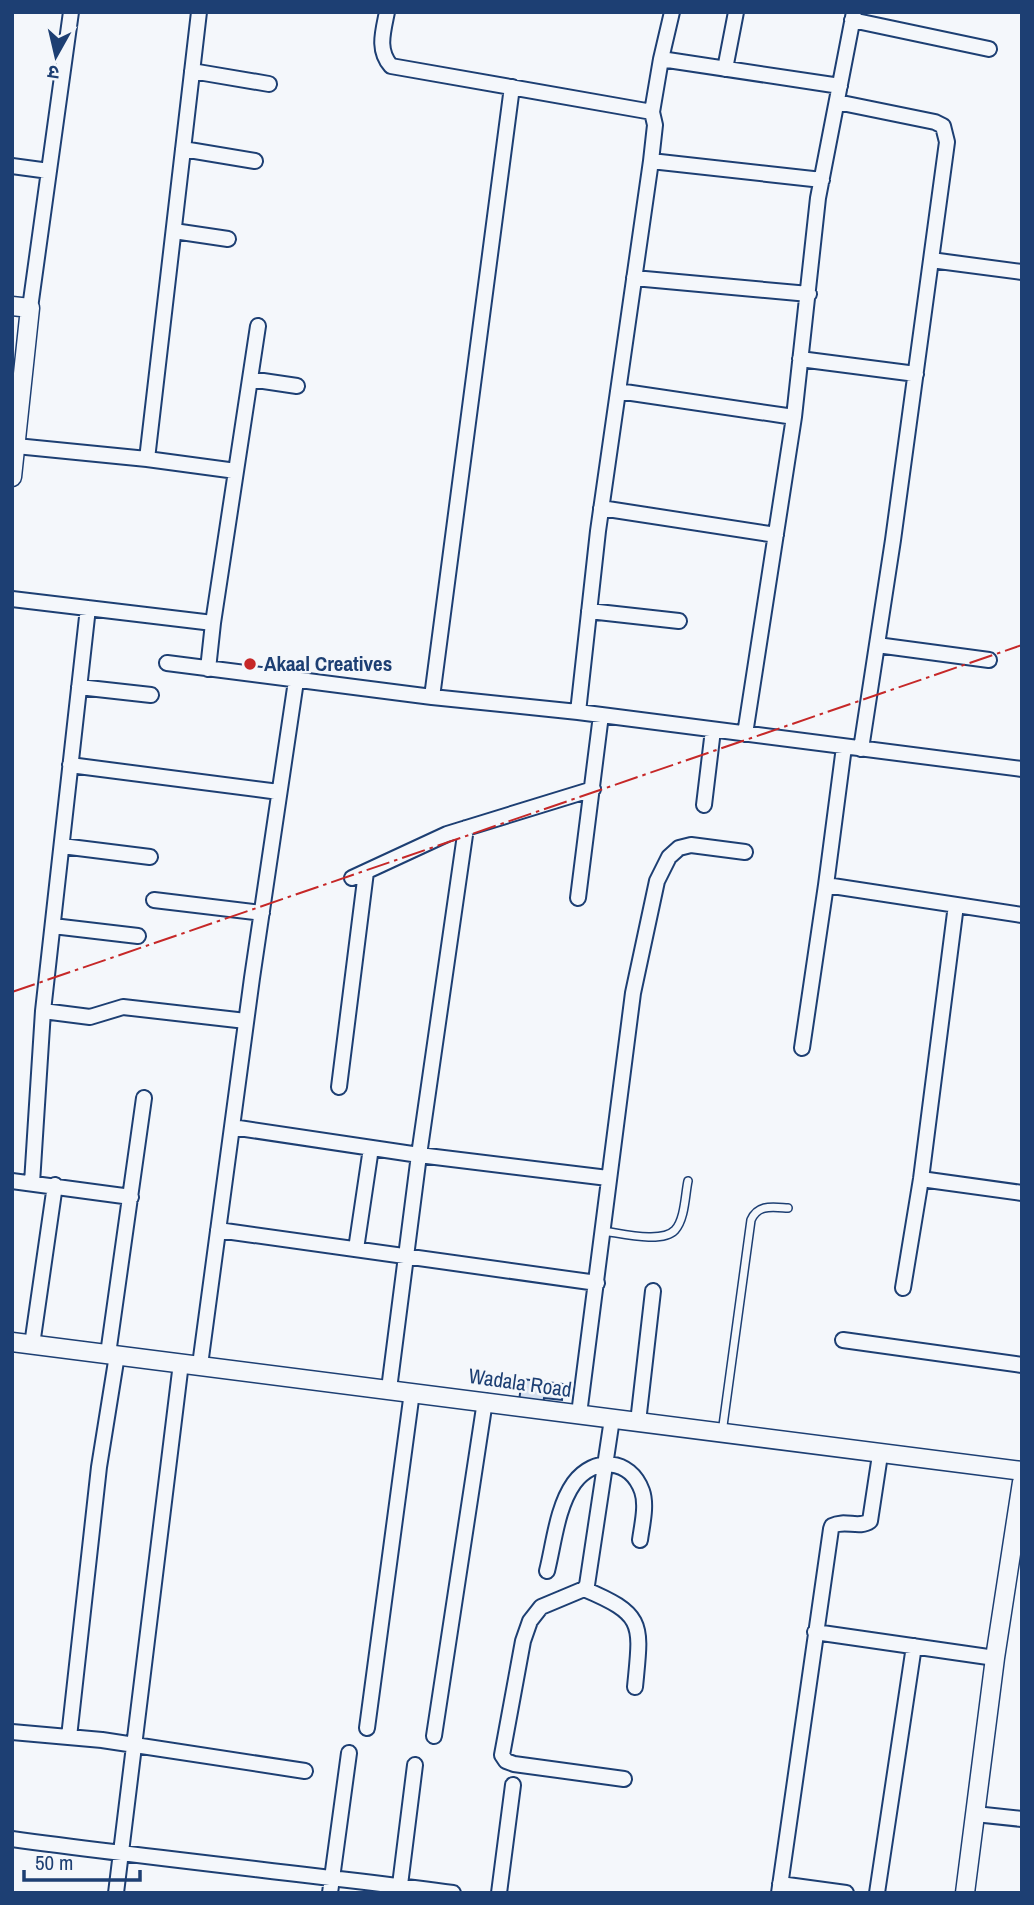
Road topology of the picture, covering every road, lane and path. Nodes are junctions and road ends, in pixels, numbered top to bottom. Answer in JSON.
{"nodes":[{"id":1,"x":71,"y":12,"type":"edge"},
{"id":2,"x":199,"y":12,"type":"edge"},
{"id":3,"x":672,"y":12,"type":"edge"},
{"id":4,"x":736,"y":12,"type":"edge"},
{"id":5,"x":385,"y":13,"type":"edge"},
{"id":6,"x":853,"y":16,"type":"edge"},
{"id":7,"x":989,"y":49,"type":"dead end"},
{"id":8,"x":661,"y":60,"type":"junction"},
{"id":9,"x":725,"y":69,"type":"junction"},
{"id":10,"x":192,"y":71,"type":"junction"},
{"id":11,"x":269,"y":84,"type":"dead end"},
{"id":12,"x":840,"y":86,"type":"junction"},
{"id":13,"x":512,"y":87,"type":"junction"},
{"id":14,"x":837,"y":102,"type":"junction"},
{"id":15,"x":652,"y":112,"type":"junction"},
{"id":16,"x":183,"y":149,"type":"junction"},
{"id":17,"x":255,"y":161,"type":"dead end"},
{"id":18,"x":651,"y":161,"type":"junction"},
{"id":19,"x":12,"y":166,"type":"edge"},
{"id":20,"x":49,"y":171,"type":"junction"},
{"id":21,"x":821,"y":180,"type":"junction"},
{"id":22,"x":174,"y":231,"type":"junction"},
{"id":23,"x":228,"y":239,"type":"dead end"},
{"id":24,"x":931,"y":260,"type":"junction"},
{"id":25,"x":1022,"y":272,"type":"edge"},
{"id":26,"x":634,"y":278,"type":"junction"},
{"id":27,"x":809,"y":294,"type":"junction"},
{"id":28,"x":21,"y":307,"type":"edge"},
{"id":29,"x":258,"y":326,"type":"dead end"},
{"id":30,"x":800,"y":359,"type":"junction"},
{"id":31,"x":916,"y":374,"type":"junction"},
{"id":32,"x":250,"y":379,"type":"junction"},
{"id":33,"x":297,"y":386,"type":"dead end"},
{"id":34,"x":618,"y":391,"type":"junction"},
{"id":35,"x":794,"y":417,"type":"junction"},
{"id":36,"x":16,"y":446,"type":"junction"},
{"id":37,"x":147,"y":459,"type":"junction"},
{"id":38,"x":236,"y":471,"type":"junction"},
{"id":39,"x":12,"y":477,"type":"edge"},
{"id":40,"x":601,"y":508,"type":"junction"},
{"id":41,"x":776,"y":535,"type":"junction"},
{"id":42,"x":12,"y":598,"type":"edge"},
{"id":43,"x":88,"y":608,"type":"junction"},
{"id":44,"x":589,"y":611,"type":"junction"},
{"id":45,"x":679,"y":621,"type":"dead end"},
{"id":46,"x":213,"y":623,"type":"junction"},
{"id":47,"x":877,"y":645,"type":"junction"},
{"id":48,"x":989,"y":660,"type":"dead end"},
{"id":49,"x":167,"y":663,"type":"dead end"},
{"id":50,"x":208,"y":669,"type":"junction"},
{"id":51,"x":296,"y":681,"type":"junction"},
{"id":52,"x":79,"y":687,"type":"junction"},
{"id":53,"x":151,"y":695,"type":"dead end"},
{"id":54,"x":432,"y":697,"type":"junction"},
{"id":55,"x":578,"y":712,"type":"junction"},
{"id":56,"x":601,"y":715,"type":"junction"},
{"id":57,"x":713,"y":730,"type":"junction"},
{"id":58,"x":745,"y":734,"type":"junction"},
{"id":59,"x":844,"y":747,"type":"junction"},
{"id":60,"x":860,"y":749,"type":"junction"},
{"id":61,"x":71,"y":765,"type":"junction"},
{"id":62,"x":1022,"y":769,"type":"edge"},
{"id":63,"x":593,"y":789,"type":"junction"},
{"id":64,"x":279,"y":792,"type":"junction"},
{"id":65,"x":704,"y":805,"type":"dead end"},
{"id":66,"x":466,"y":828,"type":"junction"},
{"id":67,"x":62,"y":846,"type":"junction"},
{"id":68,"x":745,"y":852,"type":"dead end"},
{"id":69,"x":150,"y":857,"type":"dead end"},
{"id":70,"x":366,"y":873,"type":"junction"},
{"id":71,"x":352,"y":878,"type":"dead end"},
{"id":72,"x":826,"y":885,"type":"junction"},
{"id":73,"x":578,"y":898,"type":"dead end"},
{"id":74,"x":154,"y":900,"type":"dead end"},
{"id":75,"x":956,"y":905,"type":"junction"},
{"id":76,"x":262,"y":913,"type":"junction"},
{"id":77,"x":1022,"y":915,"type":"edge"},
{"id":78,"x":53,"y":926,"type":"junction"},
{"id":79,"x":138,"y":936,"type":"dead end"},
{"id":80,"x":43,"y":1012,"type":"junction"},
{"id":81,"x":247,"y":1021,"type":"junction"},
{"id":82,"x":802,"y":1048,"type":"dead end"},
{"id":83,"x":339,"y":1087,"type":"dead end"},
{"id":84,"x":144,"y":1098,"type":"dead end"},
{"id":85,"x":232,"y":1127,"type":"junction"},
{"id":86,"x":371,"y":1148,"type":"junction"},
{"id":87,"x":419,"y":1155,"type":"junction"},
{"id":88,"x":608,"y":1178,"type":"junction"},
{"id":89,"x":921,"y":1179,"type":"junction"},
{"id":90,"x":12,"y":1181,"type":"edge"},
{"id":91,"x":688,"y":1181,"type":"dead end"},
{"id":92,"x":32,"y":1183,"type":"junction"},
{"id":93,"x":55,"y":1185,"type":"junction"},
{"id":94,"x":1022,"y":1193,"type":"edge"},
{"id":95,"x":131,"y":1196,"type":"junction"},
{"id":96,"x":788,"y":1208,"type":"dead end"},
{"id":97,"x":218,"y":1230,"type":"junction"},
{"id":98,"x":603,"y":1231,"type":"junction"},
{"id":99,"x":356,"y":1249,"type":"junction"},
{"id":100,"x":406,"y":1256,"type":"junction"},
{"id":101,"x":597,"y":1283,"type":"junction"},
{"id":102,"x":903,"y":1288,"type":"dead end"},
{"id":103,"x":653,"y":1291,"type":"dead end"},
{"id":104,"x":843,"y":1340,"type":"dead end"},
{"id":105,"x":12,"y":1342,"type":"edge"},
{"id":106,"x":32,"y":1345,"type":"junction"},
{"id":107,"x":113,"y":1354,"type":"junction"},
{"id":108,"x":181,"y":1363,"type":"junction"},
{"id":109,"x":200,"y":1365,"type":"junction"},
{"id":110,"x":1022,"y":1365,"type":"edge"},
{"id":111,"x":388,"y":1389,"type":"junction"},
{"id":112,"x":412,"y":1392,"type":"junction"},
{"id":113,"x":485,"y":1401,"type":"junction"},
{"id":114,"x":579,"y":1415,"type":"junction"},
{"id":115,"x":612,"y":1419,"type":"junction"},
{"id":116,"x":638,"y":1422,"type":"junction"},
{"id":117,"x":722,"y":1434,"type":"junction"},
{"id":118,"x":880,"y":1455,"type":"junction"},
{"id":119,"x":605,"y":1463,"type":"junction"},
{"id":120,"x":1022,"y":1471,"type":"edge"},
{"id":121,"x":1022,"y":1482,"type":"edge"},
{"id":122,"x":640,"y":1540,"type":"dead end"},
{"id":123,"x":547,"y":1572,"type":"dead end"},
{"id":124,"x":584,"y":1589,"type":"junction"},
{"id":125,"x":815,"y":1632,"type":"junction"},
{"id":126,"x":914,"y":1646,"type":"junction"},
{"id":127,"x":995,"y":1658,"type":"junction"},
{"id":128,"x":635,"y":1687,"type":"dead end"},
{"id":129,"x":367,"y":1728,"type":"dead end"},
{"id":130,"x":12,"y":1732,"type":"edge"},
{"id":131,"x":434,"y":1736,"type":"dead end"},
{"id":132,"x":69,"y":1737,"type":"junction"},
{"id":133,"x":134,"y":1745,"type":"junction"},
{"id":134,"x":349,"y":1753,"type":"dead end"},
{"id":135,"x":415,"y":1765,"type":"dead end"},
{"id":136,"x":304,"y":1771,"type":"dead end"},
{"id":137,"x":624,"y":1779,"type":"dead end"},
{"id":138,"x":513,"y":1784,"type":"dead end"},
{"id":139,"x":975,"y":1814,"type":"junction"},
{"id":140,"x":1022,"y":1819,"type":"edge"},
{"id":141,"x":12,"y":1839,"type":"edge"},
{"id":142,"x":121,"y":1854,"type":"junction"},
{"id":143,"x":332,"y":1877,"type":"junction"},
{"id":144,"x":780,"y":1888,"type":"edge"},
{"id":145,"x":399,"y":1889,"type":"edge"},
{"id":146,"x":116,"y":1893,"type":"edge"},
{"id":147,"x":330,"y":1893,"type":"edge"},
{"id":148,"x":453,"y":1893,"type":"edge"},
{"id":149,"x":499,"y":1893,"type":"edge"},
{"id":150,"x":846,"y":1893,"type":"edge"},
{"id":151,"x":877,"y":1893,"type":"edge"},
{"id":152,"x":965,"y":1893,"type":"edge"}],
"edges":[{"from":1,"to":20,"type":"street"},
{"from":2,"to":10,"type":"street"},
{"from":3,"to":8,"type":"street"},
{"from":4,"to":9,"type":"street"},
{"from":5,"to":13,"type":"street"},
{"from":6,"to":7,"type":"street"},
{"from":6,"to":12,"type":"street"},
{"from":8,"to":9,"type":"street"},
{"from":8,"to":15,"type":"street"},
{"from":9,"to":12,"type":"street"},
{"from":10,"to":11,"type":"street"},
{"from":10,"to":16,"type":"street"},
{"from":12,"to":14,"type":"street"},
{"from":13,"to":15,"type":"street"},
{"from":13,"to":54,"type":"street"},
{"from":14,"to":21,"type":"street"},
{"from":14,"to":24,"type":"street"},
{"from":15,"to":18,"type":"street"},
{"from":16,"to":17,"type":"street"},
{"from":16,"to":22,"type":"street"},
{"from":18,"to":21,"type":"street"},
{"from":18,"to":26,"type":"street"},
{"from":19,"to":20,"type":"street"},
{"from":20,"to":28,"type":"street"},
{"from":21,"to":27,"type":"street"},
{"from":22,"to":23,"type":"street"},
{"from":22,"to":37,"type":"street"},
{"from":24,"to":25,"type":"street"},
{"from":24,"to":31,"type":"street"},
{"from":26,"to":27,"type":"street"},
{"from":26,"to":34,"type":"street"},
{"from":27,"to":30,"type":"street"},
{"from":28,"to":36,"type":"street"},
{"from":29,"to":32,"type":"street"},
{"from":30,"to":31,"type":"street"},
{"from":30,"to":35,"type":"street"},
{"from":31,"to":47,"type":"street"},
{"from":32,"to":33,"type":"street"},
{"from":32,"to":38,"type":"street"},
{"from":34,"to":35,"type":"street"},
{"from":34,"to":40,"type":"street"},
{"from":35,"to":41,"type":"street"},
{"from":36,"to":37,"type":"street"},
{"from":36,"to":39,"type":"street"},
{"from":37,"to":38,"type":"street"},
{"from":38,"to":46,"type":"street"},
{"from":40,"to":41,"type":"street"},
{"from":40,"to":44,"type":"street"},
{"from":41,"to":58,"type":"street"},
{"from":42,"to":43,"type":"street"},
{"from":43,"to":46,"type":"street"},
{"from":43,"to":52,"type":"street"},
{"from":44,"to":45,"type":"street"},
{"from":44,"to":55,"type":"street"},
{"from":46,"to":50,"type":"street"},
{"from":47,"to":48,"type":"street"},
{"from":47,"to":60,"type":"street"},
{"from":49,"to":50,"type":"street"},
{"from":50,"to":51,"type":"street"},
{"from":51,"to":54,"type":"street"},
{"from":51,"to":64,"type":"street"},
{"from":52,"to":53,"type":"street"},
{"from":52,"to":61,"type":"street"},
{"from":54,"to":55,"type":"street"},
{"from":55,"to":56,"type":"street"},
{"from":56,"to":57,"type":"street"},
{"from":56,"to":63,"type":"street"},
{"from":57,"to":58,"type":"street"},
{"from":57,"to":65,"type":"street"},
{"from":58,"to":59,"type":"street"},
{"from":59,"to":60,"type":"street"},
{"from":59,"to":72,"type":"street"},
{"from":60,"to":62,"type":"street"},
{"from":61,"to":64,"type":"street"},
{"from":61,"to":67,"type":"street"},
{"from":63,"to":66,"type":"street"},
{"from":63,"to":73,"type":"street"},
{"from":64,"to":76,"type":"street"},
{"from":66,"to":70,"type":"street"},
{"from":66,"to":87,"type":"street"},
{"from":67,"to":69,"type":"street"},
{"from":67,"to":78,"type":"street"},
{"from":68,"to":88,"type":"street"},
{"from":70,"to":71,"type":"street"},
{"from":70,"to":83,"type":"street"},
{"from":72,"to":75,"type":"street"},
{"from":72,"to":82,"type":"street"},
{"from":74,"to":76,"type":"street"},
{"from":75,"to":77,"type":"street"},
{"from":75,"to":89,"type":"street"},
{"from":76,"to":81,"type":"street"},
{"from":78,"to":79,"type":"street"},
{"from":78,"to":80,"type":"street"},
{"from":80,"to":81,"type":"street"},
{"from":80,"to":92,"type":"street"},
{"from":81,"to":85,"type":"street"},
{"from":84,"to":95,"type":"street"},
{"from":85,"to":86,"type":"street"},
{"from":85,"to":97,"type":"street"},
{"from":86,"to":87,"type":"street"},
{"from":86,"to":99,"type":"street"},
{"from":87,"to":88,"type":"street"},
{"from":87,"to":100,"type":"street"},
{"from":88,"to":98,"type":"street"},
{"from":89,"to":94,"type":"street"},
{"from":89,"to":102,"type":"street"},
{"from":90,"to":92,"type":"street"},
{"from":91,"to":98,"type":"lane"},
{"from":92,"to":93,"type":"street"},
{"from":93,"to":95,"type":"street"},
{"from":93,"to":106,"type":"street"},
{"from":95,"to":107,"type":"street"},
{"from":96,"to":117,"type":"lane"},
{"from":97,"to":99,"type":"street"},
{"from":97,"to":109,"type":"street"},
{"from":98,"to":101,"type":"street"},
{"from":99,"to":100,"type":"street"},
{"from":100,"to":101,"type":"street"},
{"from":100,"to":111,"type":"street"},
{"from":101,"to":114,"type":"street"},
{"from":103,"to":116,"type":"street"},
{"from":104,"to":110,"type":"street"},
{"from":105,"to":106,"type":"street","name":"Wadala Road"},
{"from":106,"to":107,"type":"street","name":"Wadala Road"},
{"from":107,"to":108,"type":"street","name":"Wadala Road"},
{"from":107,"to":132,"type":"street"},
{"from":108,"to":109,"type":"street","name":"Wadala Road"},
{"from":108,"to":133,"type":"street"},
{"from":109,"to":111,"type":"street","name":"Wadala Road"},
{"from":111,"to":112,"type":"street","name":"Wadala Road"},
{"from":112,"to":113,"type":"street","name":"Wadala Road"},
{"from":112,"to":129,"type":"street"},
{"from":113,"to":114,"type":"street","name":"Wadala Road"},
{"from":113,"to":131,"type":"street"},
{"from":114,"to":115,"type":"street","name":"Wadala Road"},
{"from":115,"to":116,"type":"street","name":"Wadala Road"},
{"from":115,"to":119,"type":"street"},
{"from":116,"to":117,"type":"street","name":"Wadala Road"},
{"from":117,"to":118,"type":"street","name":"Wadala Road"},
{"from":118,"to":120,"type":"street","name":"Wadala Road"},
{"from":118,"to":125,"type":"street"},
{"from":119,"to":122,"type":"street"},
{"from":119,"to":123,"type":"street"},
{"from":119,"to":124,"type":"street"},
{"from":121,"to":127,"type":"street"},
{"from":124,"to":128,"type":"street"},
{"from":124,"to":137,"type":"street"},
{"from":125,"to":126,"type":"street"},
{"from":125,"to":144,"type":"street"},
{"from":126,"to":127,"type":"street"},
{"from":126,"to":151,"type":"street"},
{"from":127,"to":139,"type":"street"},
{"from":130,"to":132,"type":"street"},
{"from":132,"to":133,"type":"street"},
{"from":133,"to":136,"type":"street"},
{"from":133,"to":142,"type":"street"},
{"from":134,"to":143,"type":"street"},
{"from":135,"to":145,"type":"street"},
{"from":138,"to":149,"type":"street"},
{"from":139,"to":140,"type":"street"},
{"from":139,"to":152,"type":"street"},
{"from":141,"to":142,"type":"street"},
{"from":142,"to":143,"type":"street"},
{"from":142,"to":146,"type":"street"},
{"from":143,"to":145,"type":"street"},
{"from":143,"to":147,"type":"street"},
{"from":144,"to":150,"type":"street"},
{"from":145,"to":148,"type":"street"}]}
